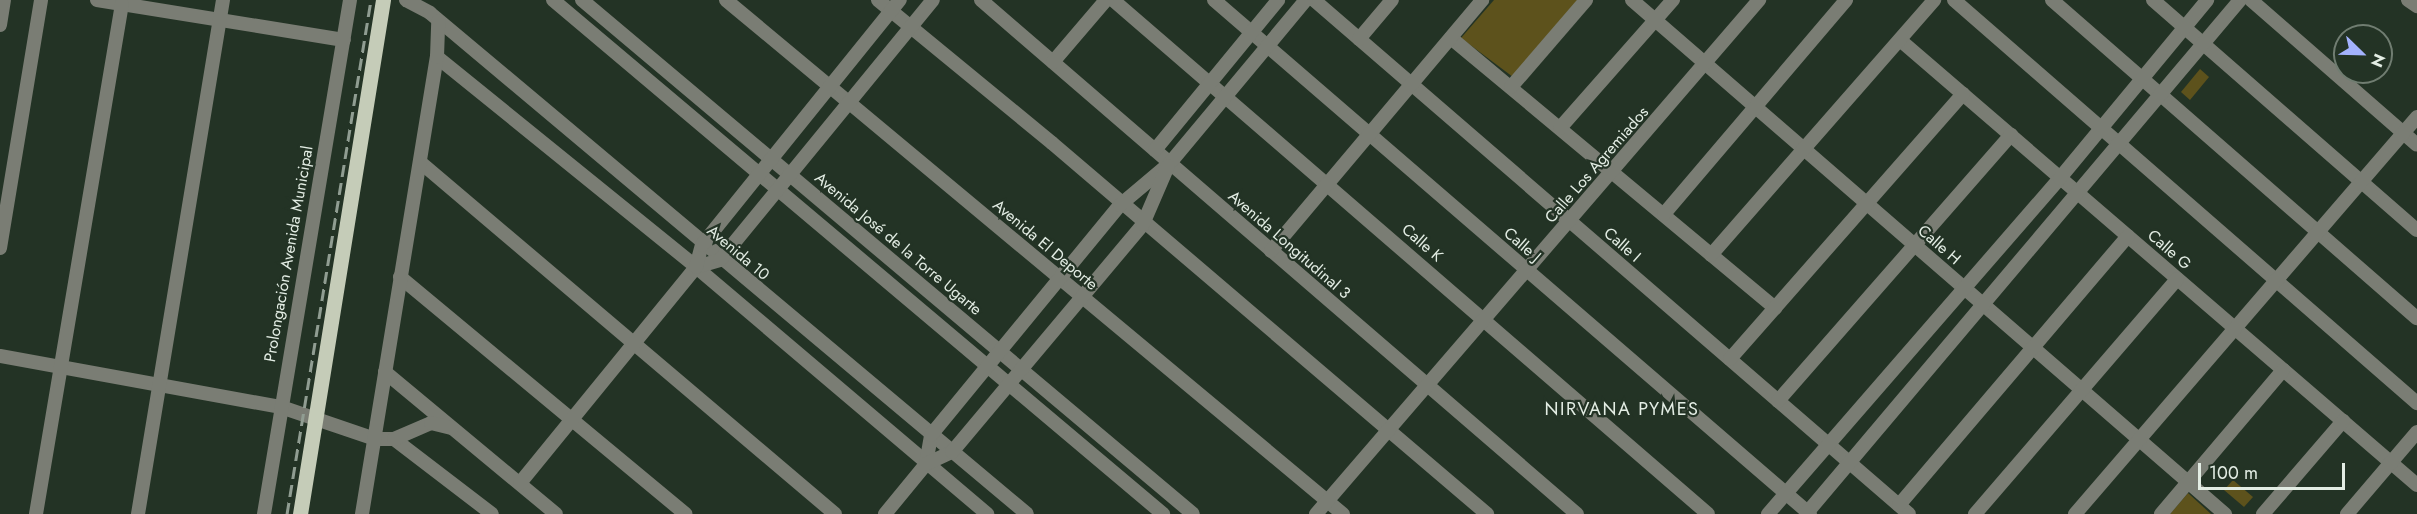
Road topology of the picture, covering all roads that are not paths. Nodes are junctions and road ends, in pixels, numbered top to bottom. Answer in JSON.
{"nodes":[{"id":1,"x":4,"y":0,"type":"edge"},
{"id":2,"x":41,"y":0,"type":"edge"},
{"id":3,"x":97,"y":0,"type":"edge"},
{"id":4,"x":223,"y":0,"type":"edge"},
{"id":5,"x":351,"y":0,"type":"edge"},
{"id":6,"x":383,"y":0,"type":"edge"},
{"id":7,"x":406,"y":0,"type":"edge"},
{"id":8,"x":424,"y":0,"type":"edge"},
{"id":9,"x":553,"y":0,"type":"edge"},
{"id":10,"x":582,"y":0,"type":"edge"},
{"id":11,"x":726,"y":0,"type":"edge"},
{"id":12,"x":878,"y":0,"type":"edge"},
{"id":13,"x":933,"y":0,"type":"edge"},
{"id":14,"x":981,"y":0,"type":"edge"},
{"id":15,"x":1106,"y":0,"type":"edge"},
{"id":16,"x":1113,"y":0,"type":"edge"},
{"id":17,"x":1214,"y":0,"type":"edge"},
{"id":18,"x":1278,"y":0,"type":"edge"},
{"id":19,"x":1306,"y":0,"type":"edge"},
{"id":20,"x":1314,"y":0,"type":"edge"},
{"id":21,"x":1392,"y":0,"type":"edge"},
{"id":22,"x":1482,"y":0,"type":"edge"},
{"id":23,"x":1586,"y":0,"type":"edge"},
{"id":24,"x":1632,"y":0,"type":"edge"},
{"id":25,"x":1673,"y":0,"type":"edge"},
{"id":26,"x":1759,"y":0,"type":"edge"},
{"id":27,"x":1846,"y":0,"type":"edge"},
{"id":28,"x":1934,"y":0,"type":"edge"},
{"id":29,"x":1954,"y":0,"type":"edge"},
{"id":30,"x":2052,"y":0,"type":"edge"},
{"id":31,"x":2153,"y":0,"type":"edge"},
{"id":32,"x":2207,"y":0,"type":"edge"},
{"id":33,"x":2240,"y":0,"type":"edge"},
{"id":34,"x":2251,"y":0,"type":"edge"},
{"id":35,"x":2408,"y":0,"type":"edge"},
{"id":36,"x":122,"y":4,"type":"junction"},
{"id":37,"x":143,"y":4,"type":"edge"},
{"id":38,"x":895,"y":5,"type":"edge"},
{"id":39,"x":2417,"y":6,"type":"edge"},
{"id":40,"x":434,"y":17,"type":"junction"},
{"id":41,"x":220,"y":20,"type":"junction"},
{"id":42,"x":1655,"y":21,"type":"junction"},
{"id":43,"x":0,"y":25,"type":"edge"},
{"id":44,"x":2183,"y":26,"type":"junction"},
{"id":45,"x":910,"y":27,"type":"junction"},
{"id":46,"x":1250,"y":31,"type":"junction"},
{"id":47,"x":1451,"y":38,"type":"junction"},
{"id":48,"x":1359,"y":39,"type":"junction"},
{"id":49,"x":344,"y":40,"type":"junction"},
{"id":50,"x":1900,"y":40,"type":"junction"},
{"id":51,"x":2203,"y":44,"type":"junction"},
{"id":52,"x":1268,"y":45,"type":"junction"},
{"id":53,"x":437,"y":57,"type":"junction"},
{"id":54,"x":1053,"y":62,"type":"junction"},
{"id":55,"x":1706,"y":64,"type":"junction"},
{"id":56,"x":2143,"y":78,"type":"junction"},
{"id":57,"x":1211,"y":83,"type":"junction"},
{"id":58,"x":1412,"y":85,"type":"junction"},
{"id":59,"x":828,"y":86,"type":"junction"},
{"id":60,"x":1511,"y":87,"type":"junction"},
{"id":61,"x":1963,"y":94,"type":"junction"},
{"id":62,"x":2162,"y":95,"type":"junction"},
{"id":63,"x":1226,"y":96,"type":"junction"},
{"id":64,"x":848,"y":102,"type":"junction"},
{"id":65,"x":1754,"y":106,"type":"junction"},
{"id":66,"x":2417,"y":117,"type":"edge"},
{"id":67,"x":2102,"y":127,"type":"junction"},
{"id":68,"x":1560,"y":128,"type":"junction"},
{"id":69,"x":1370,"y":134,"type":"junction"},
{"id":70,"x":2404,"y":134,"type":"junction"},
{"id":71,"x":2010,"y":135,"type":"junction"},
{"id":72,"x":2121,"y":145,"type":"junction"},
{"id":73,"x":2417,"y":145,"type":"edge"},
{"id":74,"x":1804,"y":149,"type":"junction"},
{"id":75,"x":1155,"y":150,"type":"junction"},
{"id":76,"x":770,"y":159,"type":"junction"},
{"id":77,"x":420,"y":162,"type":"junction"},
{"id":78,"x":1170,"y":163,"type":"junction"},
{"id":79,"x":1613,"y":172,"type":"junction"},
{"id":80,"x":758,"y":174,"type":"junction"},
{"id":81,"x":790,"y":175,"type":"junction"},
{"id":82,"x":2060,"y":178,"type":"junction"},
{"id":83,"x":2362,"y":183,"type":"junction"},
{"id":84,"x":1328,"y":184,"type":"junction"},
{"id":85,"x":777,"y":190,"type":"junction"},
{"id":86,"x":2079,"y":194,"type":"junction"},
{"id":87,"x":1867,"y":204,"type":"junction"},
{"id":88,"x":1120,"y":205,"type":"junction"},
{"id":89,"x":1664,"y":214,"type":"junction"},
{"id":90,"x":1570,"y":222,"type":"junction"},
{"id":91,"x":1143,"y":224,"type":"junction"},
{"id":92,"x":2417,"y":230,"type":"edge"},
{"id":93,"x":2319,"y":233,"type":"junction"},
{"id":94,"x":2128,"y":236,"type":"junction"},
{"id":95,"x":702,"y":244,"type":"junction"},
{"id":96,"x":1915,"y":246,"type":"junction"},
{"id":97,"x":0,"y":248,"type":"edge"},
{"id":98,"x":1271,"y":251,"type":"junction"},
{"id":99,"x":1711,"y":255,"type":"junction"},
{"id":100,"x":720,"y":260,"type":"junction"},
{"id":101,"x":696,"y":267,"type":"junction"},
{"id":102,"x":1526,"y":270,"type":"junction"},
{"id":103,"x":400,"y":277,"type":"junction"},
{"id":104,"x":1060,"y":278,"type":"junction"},
{"id":105,"x":2177,"y":279,"type":"junction"},
{"id":106,"x":2277,"y":282,"type":"junction"},
{"id":107,"x":1964,"y":289,"type":"junction"},
{"id":108,"x":1083,"y":298,"type":"junction"},
{"id":109,"x":1984,"y":306,"type":"junction"},
{"id":110,"x":1774,"y":308,"type":"junction"},
{"id":111,"x":2417,"y":318,"type":"edge"},
{"id":112,"x":1485,"y":319,"type":"junction"},
{"id":113,"x":2234,"y":328,"type":"junction"},
{"id":114,"x":634,"y":343,"type":"junction"},
{"id":115,"x":2034,"y":349,"type":"junction"},
{"id":116,"x":1001,"y":351,"type":"junction"},
{"id":117,"x":0,"y":356,"type":"edge"},
{"id":118,"x":1730,"y":359,"type":"junction"},
{"id":119,"x":988,"y":366,"type":"junction"},
{"id":120,"x":58,"y":367,"type":"junction"},
{"id":121,"x":1022,"y":369,"type":"junction"},
{"id":122,"x":2283,"y":370,"type":"junction"},
{"id":123,"x":385,"y":372,"type":"junction"},
{"id":124,"x":1010,"y":384,"type":"junction"},
{"id":125,"x":159,"y":385,"type":"junction"},
{"id":126,"x":1428,"y":385,"type":"junction"},
{"id":127,"x":2083,"y":391,"type":"junction"},
{"id":128,"x":1778,"y":401,"type":"junction"},
{"id":129,"x":2417,"y":403,"type":"edge"},
{"id":130,"x":281,"y":407,"type":"junction"},
{"id":131,"x":316,"y":419,"type":"junction"},
{"id":132,"x":572,"y":420,"type":"junction"},
{"id":133,"x":2343,"y":422,"type":"junction"},
{"id":134,"x":454,"y":429,"type":"junction"},
{"id":135,"x":1388,"y":432,"type":"junction"},
{"id":136,"x":2417,"y":432,"type":"edge"},
{"id":137,"x":931,"y":435,"type":"junction"},
{"id":138,"x":375,"y":439,"type":"junction"},
{"id":139,"x":394,"y":439,"type":"junction"},
{"id":140,"x":2138,"y":439,"type":"junction"},
{"id":141,"x":1829,"y":445,"type":"junction"},
{"id":142,"x":952,"y":452,"type":"junction"},
{"id":143,"x":1850,"y":463,"type":"junction"},
{"id":144,"x":2391,"y":463,"type":"junction"},
{"id":145,"x":926,"y":464,"type":"junction"},
{"id":146,"x":2188,"y":482,"type":"junction"},
{"id":147,"x":520,"y":483,"type":"junction"},
{"id":148,"x":2417,"y":485,"type":"edge"},
{"id":149,"x":1785,"y":494,"type":"junction"},
{"id":150,"x":1328,"y":501,"type":"junction"},
{"id":151,"x":1904,"y":509,"type":"edge"},
{"id":152,"x":1808,"y":513,"type":"edge"},
{"id":153,"x":36,"y":514,"type":"edge"},
{"id":154,"x":138,"y":514,"type":"edge"},
{"id":155,"x":264,"y":514,"type":"edge"},
{"id":156,"x":300,"y":514,"type":"edge"},
{"id":157,"x":362,"y":514,"type":"edge"},
{"id":158,"x":490,"y":514,"type":"edge"},
{"id":159,"x":556,"y":514,"type":"edge"},
{"id":160,"x":685,"y":514,"type":"edge"},
{"id":161,"x":835,"y":514,"type":"edge"},
{"id":162,"x":885,"y":514,"type":"edge"},
{"id":163,"x":987,"y":514,"type":"edge"},
{"id":164,"x":1027,"y":514,"type":"edge"},
{"id":165,"x":1163,"y":514,"type":"edge"},
{"id":166,"x":1192,"y":514,"type":"edge"},
{"id":167,"x":1317,"y":514,"type":"edge"},
{"id":168,"x":1343,"y":514,"type":"edge"},
{"id":169,"x":1486,"y":514,"type":"edge"},
{"id":170,"x":1577,"y":514,"type":"edge"},
{"id":171,"x":1708,"y":514,"type":"edge"},
{"id":172,"x":1768,"y":514,"type":"edge"},
{"id":173,"x":1975,"y":514,"type":"edge"},
{"id":174,"x":2075,"y":514,"type":"edge"},
{"id":175,"x":2161,"y":514,"type":"edge"},
{"id":176,"x":2225,"y":514,"type":"edge"},
{"id":177,"x":2263,"y":514,"type":"edge"},
{"id":178,"x":2347,"y":514,"type":"edge"}],
"edges":[{"from":1,"to":43,"type":"street"},
{"from":2,"to":97,"type":"street"},
{"from":3,"to":36,"type":"street"},
{"from":4,"to":41,"type":"street"},
{"from":5,"to":49,"type":"street","name":"Prolongación Avenida Municipal"},
{"from":6,"to":131,"type":"main road"},
{"from":7,"to":40,"type":"street"},
{"from":8,"to":40,"type":"street"},
{"from":9,"to":80,"type":"street"},
{"from":10,"to":76,"type":"street","name":"Avenida José de la Torre Ugarte"},
{"from":11,"to":59,"type":"street","name":"Avenida El Deporte"},
{"from":12,"to":38,"type":"street"},
{"from":13,"to":45,"type":"street"},
{"from":14,"to":54,"type":"street","name":"Avenida Longitudinal 3"},
{"from":15,"to":54,"type":"street"},
{"from":16,"to":57,"type":"street","name":"Calle K"},
{"from":17,"to":46,"type":"street","name":"Calle J"},
{"from":18,"to":46,"type":"street"},
{"from":19,"to":52,"type":"street"},
{"from":20,"to":48,"type":"street","name":"Calle I"},
{"from":21,"to":48,"type":"street"},
{"from":22,"to":47,"type":"street"},
{"from":23,"to":60,"type":"street"},
{"from":24,"to":42,"type":"street","name":"Calle H"},
{"from":25,"to":42,"type":"street"},
{"from":26,"to":55,"type":"street","name":"Calle Los Agremiados"},
{"from":27,"to":65,"type":"street"},
{"from":28,"to":50,"type":"street"},
{"from":29,"to":67,"type":"street"},
{"from":30,"to":56,"type":"street"},
{"from":31,"to":44,"type":"street"},
{"from":32,"to":44,"type":"street"},
{"from":33,"to":51,"type":"street"},
{"from":34,"to":70,"type":"street"},
{"from":35,"to":39,"type":"street"},
{"from":36,"to":37,"type":"street"},
{"from":36,"to":120,"type":"street"},
{"from":37,"to":41,"type":"street"},
{"from":38,"to":45,"type":"street"},
{"from":38,"to":59,"type":"street"},
{"from":40,"to":53,"type":"street"},
{"from":40,"to":95,"type":"street","name":"Avenida 10"},
{"from":41,"to":49,"type":"street"},
{"from":41,"to":125,"type":"street"},
{"from":42,"to":55,"type":"street","name":"Calle H"},
{"from":42,"to":68,"type":"street"},
{"from":44,"to":51,"type":"street"},
{"from":44,"to":56,"type":"street"},
{"from":45,"to":64,"type":"street"},
{"from":45,"to":88,"type":"street"},
{"from":46,"to":52,"type":"street","name":"Calle J"},
{"from":46,"to":57,"type":"street"},
{"from":47,"to":58,"type":"street"},
{"from":47,"to":60,"type":"street"},
{"from":48,"to":58,"type":"street","name":"Calle I"},
{"from":49,"to":130,"type":"street","name":"Prolongación Avenida Municipal"},
{"from":50,"to":61,"type":"street","name":"Calle G"},
{"from":50,"to":74,"type":"street"},
{"from":51,"to":62,"type":"street"},
{"from":51,"to":83,"type":"street"},
{"from":52,"to":63,"type":"street"},
{"from":52,"to":69,"type":"street","name":"Calle J"},
{"from":53,"to":77,"type":"street"},
{"from":53,"to":101,"type":"street"},
{"from":54,"to":75,"type":"street","name":"Avenida Longitudinal 3"},
{"from":55,"to":65,"type":"street","name":"Calle H"},
{"from":55,"to":79,"type":"street","name":"Calle Los Agremiados"},
{"from":56,"to":62,"type":"street"},
{"from":56,"to":67,"type":"street"},
{"from":57,"to":63,"type":"street","name":"Calle K"},
{"from":57,"to":75,"type":"street"},
{"from":58,"to":69,"type":"street"},
{"from":58,"to":90,"type":"street","name":"Calle I"},
{"from":59,"to":64,"type":"street","name":"Avenida El Deporte"},
{"from":59,"to":76,"type":"street"},
{"from":60,"to":68,"type":"street"},
{"from":61,"to":71,"type":"street","name":"Calle G"},
{"from":61,"to":87,"type":"street"},
{"from":62,"to":72,"type":"street"},
{"from":62,"to":93,"type":"street"},
{"from":63,"to":78,"type":"street"},
{"from":63,"to":84,"type":"street","name":"Calle K"},
{"from":64,"to":81,"type":"street"},
{"from":64,"to":104,"type":"street","name":"Avenida El Deporte"},
{"from":65,"to":74,"type":"street","name":"Calle H"},
{"from":65,"to":89,"type":"street"},
{"from":66,"to":70,"type":"street"},
{"from":67,"to":72,"type":"street"},
{"from":67,"to":82,"type":"street"},
{"from":68,"to":79,"type":"street"},
{"from":69,"to":84,"type":"street"},
{"from":69,"to":102,"type":"street","name":"Calle J"},
{"from":70,"to":73,"type":"street"},
{"from":70,"to":83,"type":"street"},
{"from":71,"to":82,"type":"street","name":"Calle G"},
{"from":71,"to":96,"type":"street"},
{"from":72,"to":86,"type":"street"},
{"from":72,"to":106,"type":"street"},
{"from":74,"to":87,"type":"street","name":"Calle H"},
{"from":74,"to":99,"type":"street"},
{"from":75,"to":78,"type":"street","name":"Avenida Longitudinal 3"},
{"from":76,"to":80,"type":"street"},
{"from":76,"to":81,"type":"street","name":"Avenida José de la Torre Ugarte"},
{"from":77,"to":103,"type":"street"},
{"from":77,"to":114,"type":"street"},
{"from":78,"to":88,"type":"street"},
{"from":78,"to":91,"type":"street"},
{"from":78,"to":98,"type":"street","name":"Avenida Longitudinal 3"},
{"from":79,"to":89,"type":"street"},
{"from":79,"to":90,"type":"street","name":"Calle Los Agremiados"},
{"from":80,"to":85,"type":"street"},
{"from":80,"to":95,"type":"street"},
{"from":81,"to":85,"type":"street"},
{"from":81,"to":116,"type":"street","name":"Avenida José de la Torre Ugarte"},
{"from":82,"to":86,"type":"street","name":"Calle G"},
{"from":82,"to":107,"type":"street"},
{"from":83,"to":92,"type":"street"},
{"from":83,"to":93,"type":"street"},
{"from":84,"to":98,"type":"street"},
{"from":84,"to":112,"type":"street","name":"Calle K"},
{"from":85,"to":100,"type":"street"},
{"from":85,"to":119,"type":"street"},
{"from":86,"to":94,"type":"street","name":"Calle G"},
{"from":86,"to":109,"type":"street"},
{"from":87,"to":96,"type":"street","name":"Calle H"},
{"from":87,"to":110,"type":"street"},
{"from":88,"to":91,"type":"street"},
{"from":88,"to":104,"type":"street"},
{"from":89,"to":99,"type":"street"},
{"from":90,"to":102,"type":"street","name":"Calle Los Agremiados"},
{"from":90,"to":118,"type":"street","name":"Calle I"},
{"from":91,"to":108,"type":"street"},
{"from":91,"to":135,"type":"street"},
{"from":93,"to":106,"type":"street"},
{"from":93,"to":111,"type":"street"},
{"from":94,"to":105,"type":"street","name":"Calle G"},
{"from":94,"to":115,"type":"street"},
{"from":95,"to":100,"type":"street","name":"Avenida 10"},
{"from":95,"to":101,"type":"street"},
{"from":96,"to":107,"type":"street","name":"Calle H"},
{"from":96,"to":128,"type":"street"},
{"from":98,"to":126,"type":"street","name":"Avenida Longitudinal 3"},
{"from":99,"to":110,"type":"street"},
{"from":100,"to":101,"type":"street"},
{"from":100,"to":137,"type":"street","name":"Avenida 10"},
{"from":101,"to":114,"type":"street"},
{"from":101,"to":145,"type":"street"},
{"from":102,"to":112,"type":"street","name":"Calle Los Agremiados"},
{"from":102,"to":149,"type":"street","name":"Calle J"},
{"from":103,"to":123,"type":"street"},
{"from":103,"to":132,"type":"street"},
{"from":104,"to":108,"type":"street","name":"Avenida El Deporte"},
{"from":104,"to":116,"type":"street"},
{"from":105,"to":113,"type":"street","name":"Calle G"},
{"from":105,"to":127,"type":"street"},
{"from":106,"to":113,"type":"street"},
{"from":106,"to":129,"type":"street"},
{"from":107,"to":109,"type":"street","name":"Calle H"},
{"from":107,"to":141,"type":"street"},
{"from":108,"to":121,"type":"street"},
{"from":108,"to":150,"type":"street","name":"Avenida El Deporte"},
{"from":109,"to":115,"type":"street","name":"Calle H"},
{"from":109,"to":143,"type":"street"},
{"from":110,"to":118,"type":"street"},
{"from":112,"to":126,"type":"street","name":"Calle Los Agremiados"},
{"from":112,"to":171,"type":"street","name":"Calle K"},
{"from":113,"to":122,"type":"street","name":"Calle G"},
{"from":113,"to":140,"type":"street"},
{"from":114,"to":132,"type":"street"},
{"from":114,"to":161,"type":"street"},
{"from":115,"to":127,"type":"street","name":"Calle H"},
{"from":115,"to":151,"type":"street"},
{"from":116,"to":119,"type":"street"},
{"from":116,"to":121,"type":"street","name":"Avenida José de la Torre Ugarte"},
{"from":117,"to":120,"type":"street"},
{"from":118,"to":128,"type":"street","name":"Calle I"},
{"from":119,"to":124,"type":"street"},
{"from":119,"to":137,"type":"street"},
{"from":120,"to":125,"type":"street"},
{"from":120,"to":153,"type":"street"},
{"from":121,"to":124,"type":"street"},
{"from":121,"to":166,"type":"street","name":"Avenida José de la Torre Ugarte"},
{"from":122,"to":133,"type":"street","name":"Calle G"},
{"from":122,"to":146,"type":"street"},
{"from":123,"to":134,"type":"street"},
{"from":123,"to":138,"type":"street"},
{"from":124,"to":142,"type":"street"},
{"from":124,"to":165,"type":"street"},
{"from":125,"to":130,"type":"street"},
{"from":125,"to":154,"type":"street"},
{"from":126,"to":135,"type":"street","name":"Calle Los Agremiados"},
{"from":126,"to":170,"type":"street","name":"Avenida Longitudinal 3"},
{"from":127,"to":140,"type":"street","name":"Calle H"},
{"from":127,"to":173,"type":"street"},
{"from":128,"to":141,"type":"street","name":"Calle I"},
{"from":130,"to":131,"type":"street"},
{"from":130,"to":155,"type":"street","name":"Prolongación Avenida Municipal"},
{"from":131,"to":138,"type":"street"},
{"from":131,"to":156,"type":"main road"},
{"from":132,"to":147,"type":"street"},
{"from":132,"to":160,"type":"street"},
{"from":133,"to":144,"type":"street","name":"Calle G"},
{"from":133,"to":177,"type":"street"},
{"from":134,"to":139,"type":"street"},
{"from":134,"to":147,"type":"street"},
{"from":135,"to":150,"type":"street","name":"Calle Los Agremiados"},
{"from":135,"to":169,"type":"street"},
{"from":136,"to":144,"type":"street"},
{"from":137,"to":142,"type":"street","name":"Avenida 10"},
{"from":137,"to":145,"type":"street"},
{"from":138,"to":139,"type":"street"},
{"from":138,"to":157,"type":"street"},
{"from":139,"to":158,"type":"street"},
{"from":140,"to":146,"type":"street","name":"Calle H"},
{"from":140,"to":174,"type":"street"},
{"from":141,"to":143,"type":"street","name":"Calle I"},
{"from":141,"to":149,"type":"street"},
{"from":142,"to":145,"type":"street"},
{"from":142,"to":164,"type":"street","name":"Avenida 10"},
{"from":143,"to":151,"type":"street","name":"Calle I"},
{"from":143,"to":152,"type":"street"},
{"from":144,"to":148,"type":"street","name":"Calle G"},
{"from":144,"to":178,"type":"street"},
{"from":145,"to":162,"type":"street"},
{"from":145,"to":163,"type":"street"},
{"from":146,"to":175,"type":"street"},
{"from":146,"to":176,"type":"street","name":"Calle H"},
{"from":147,"to":159,"type":"street"},
{"from":149,"to":152,"type":"street","name":"Calle J"},
{"from":149,"to":172,"type":"street"},
{"from":150,"to":167,"type":"street","name":"Calle Los Agremiados"},
{"from":150,"to":168,"type":"street","name":"Avenida El Deporte"}]}
